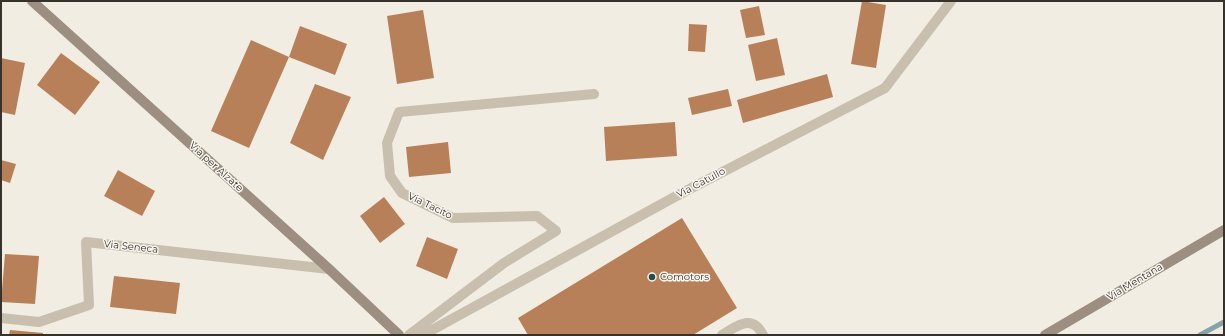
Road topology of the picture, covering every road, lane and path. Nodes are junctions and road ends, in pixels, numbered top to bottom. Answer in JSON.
{"nodes":[{"id":1,"x":32,"y":1,"type":"edge"},
{"id":2,"x":951,"y":1,"type":"edge"},
{"id":3,"x":594,"y":94,"type":"dead end"},
{"id":4,"x":1224,"y":230,"type":"edge"},
{"id":5,"x":329,"y":269,"type":"junction"},
{"id":6,"x":1,"y":318,"type":"edge"},
{"id":7,"x":400,"y":335,"type":"edge"},
{"id":8,"x":409,"y":335,"type":"edge"},
{"id":9,"x":423,"y":335,"type":"edge"},
{"id":10,"x":722,"y":335,"type":"edge"},
{"id":11,"x":763,"y":335,"type":"edge"},
{"id":12,"x":1045,"y":335,"type":"edge"}],
"edges":[{"from":1,"to":5,"type":"street","name":"Via per Alzate"},
{"from":2,"to":9,"type":"street","name":"Via Catullo"},
{"from":3,"to":8,"type":"street","name":"Via Tacito"},
{"from":4,"to":12,"type":"street","name":"Via Mentana"},
{"from":5,"to":6,"type":"street","name":"Via Seneca"},
{"from":5,"to":7,"type":"street","name":"Via per Alzate"},
{"from":10,"to":11,"type":"street"}]}
